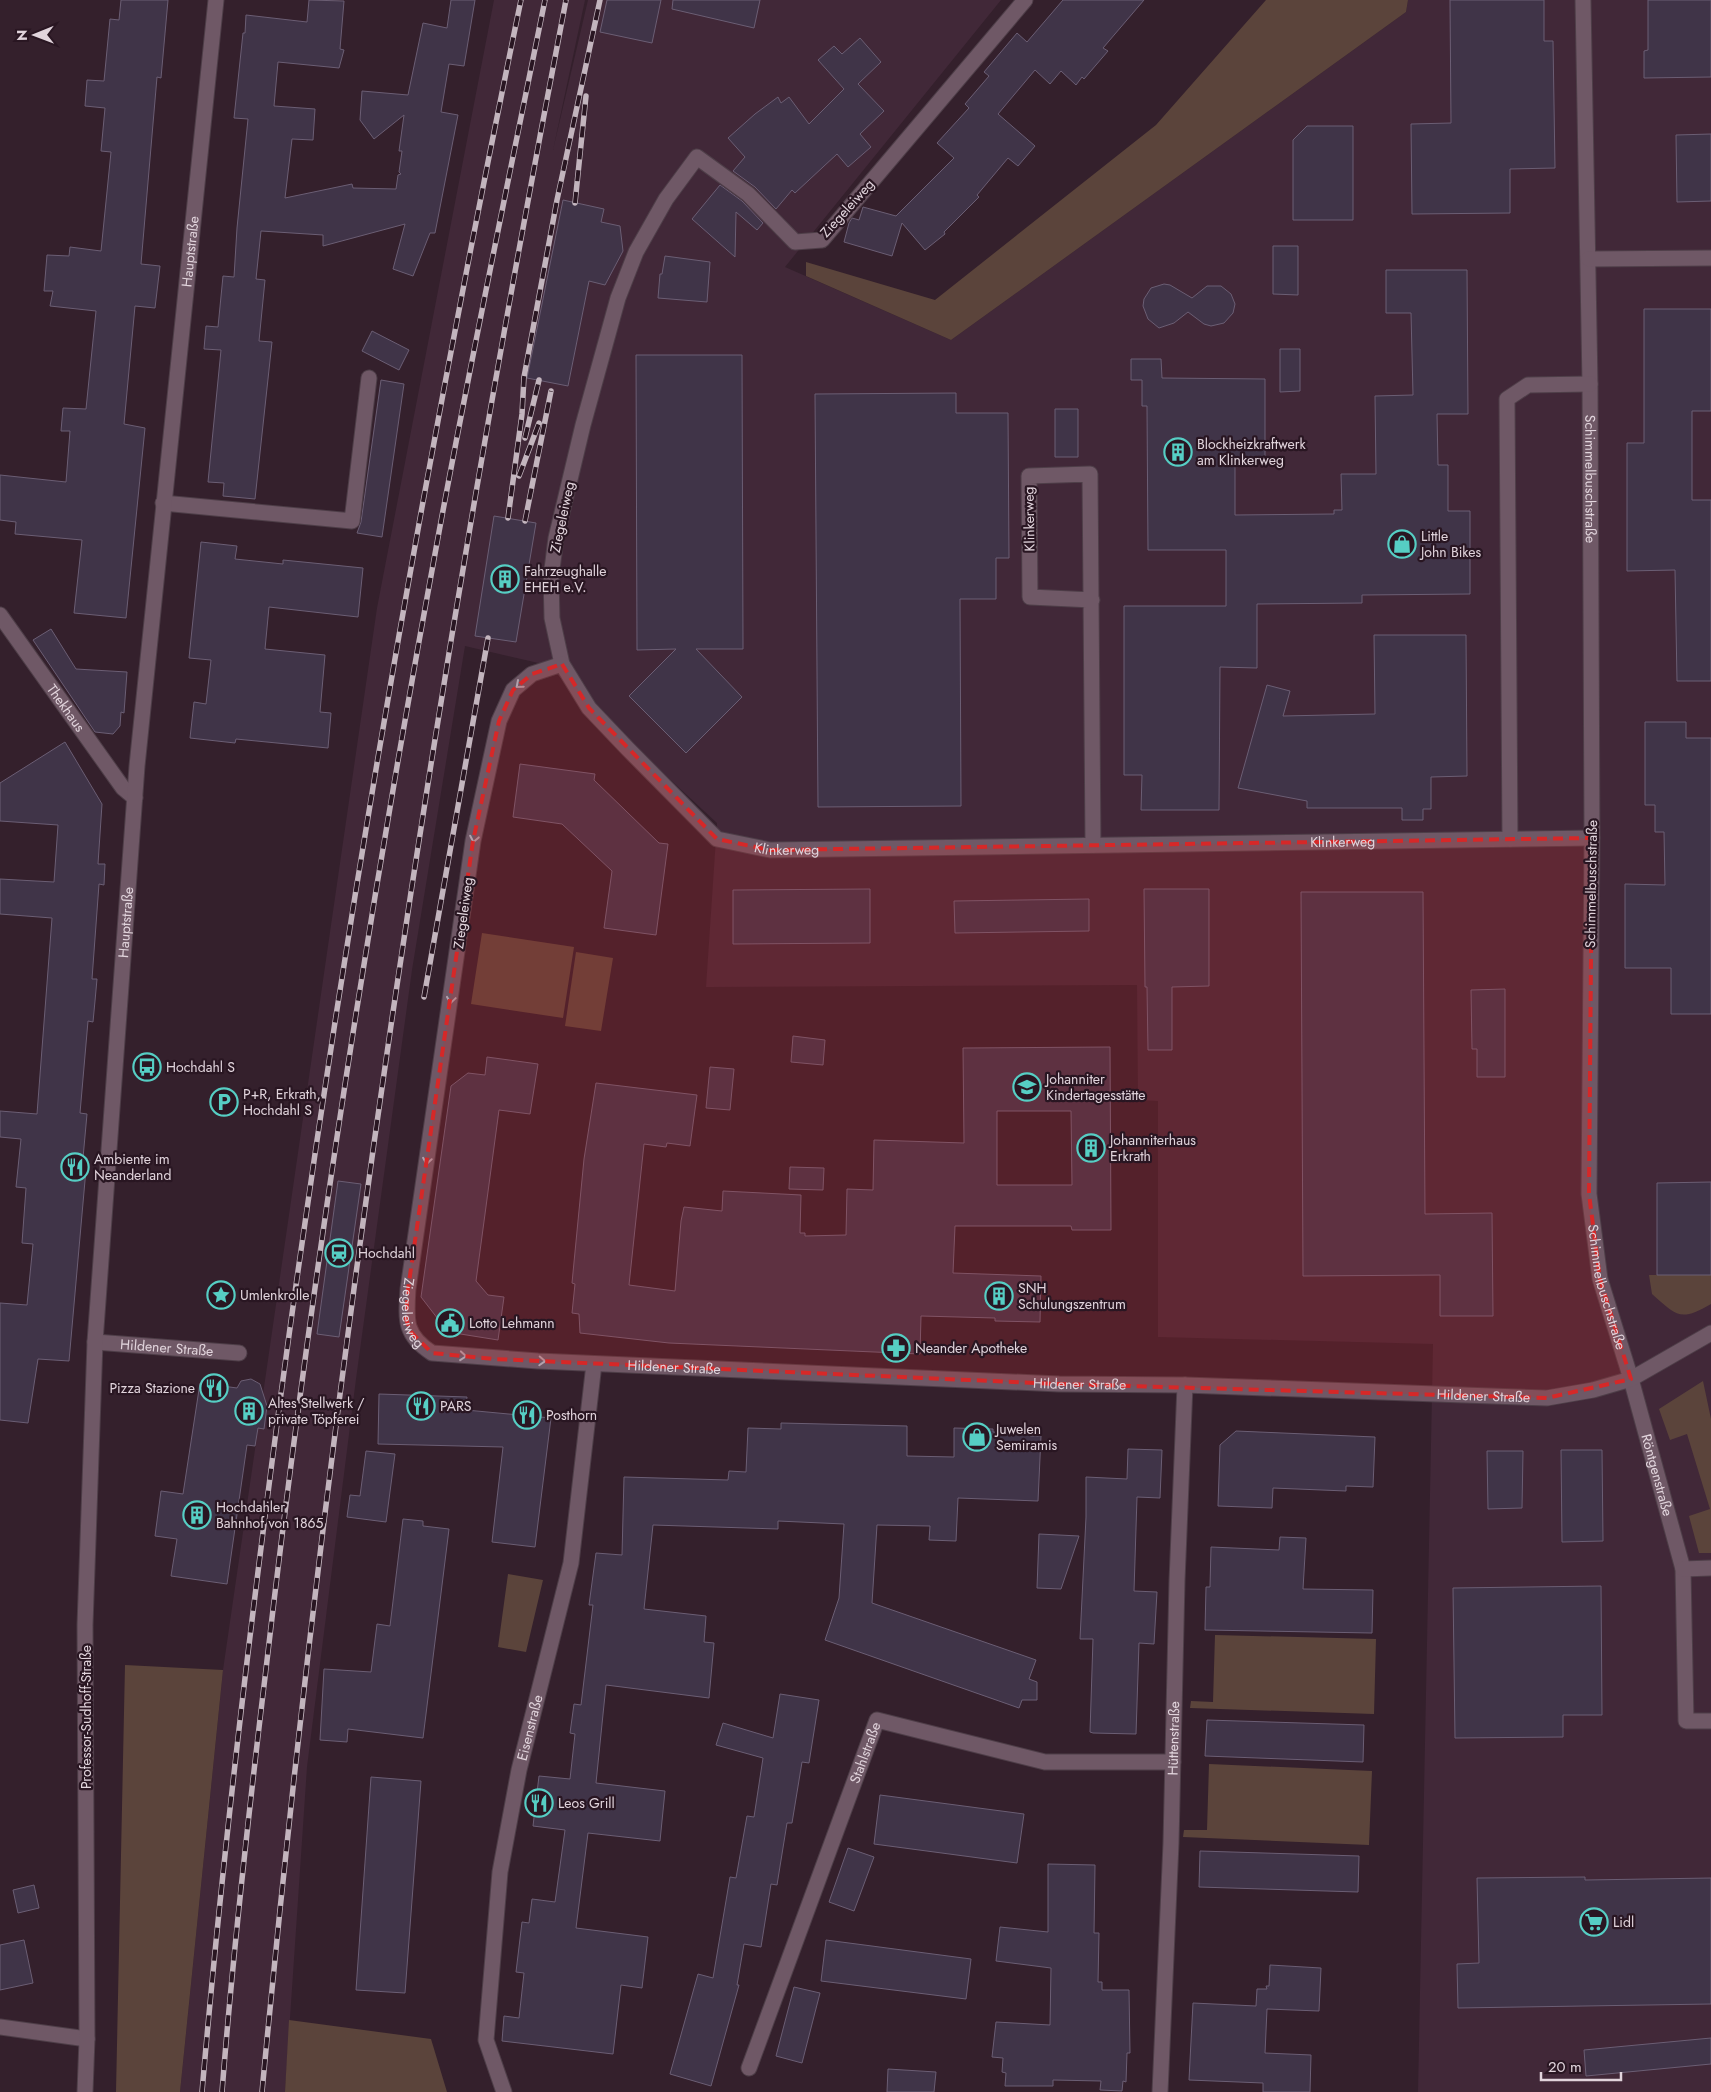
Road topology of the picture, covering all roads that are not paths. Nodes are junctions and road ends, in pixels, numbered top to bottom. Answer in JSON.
{"nodes":[{"id":1,"x":216,"y":0,"type":"edge"},
{"id":2,"x":1025,"y":0,"type":"edge"},
{"id":3,"x":1583,"y":0,"type":"edge"},
{"id":4,"x":1711,"y":258,"type":"edge"},
{"id":5,"x":1589,"y":259,"type":"junction"},
{"id":6,"x":369,"y":378,"type":"dead end"},
{"id":7,"x":1590,"y":384,"type":"junction"},
{"id":8,"x":163,"y":503,"type":"junction"},
{"id":9,"x":1092,"y":600,"type":"junction"},
{"id":10,"x":0,"y":614,"type":"edge"},
{"id":11,"x":562,"y":664,"type":"junction"},
{"id":12,"x":135,"y":798,"type":"junction"},
{"id":13,"x":1592,"y":838,"type":"junction"},
{"id":14,"x":1510,"y":839,"type":"junction"},
{"id":15,"x":1093,"y":845,"type":"junction"},
{"id":16,"x":1711,"y":1333,"type":"edge"},
{"id":17,"x":95,"y":1342,"type":"junction"},
{"id":18,"x":240,"y":1354,"type":"dead end"},
{"id":19,"x":432,"y":1354,"type":"joint"},
{"id":20,"x":594,"y":1364,"type":"junction"},
{"id":21,"x":1631,"y":1379,"type":"junction"},
{"id":22,"x":1184,"y":1385,"type":"junction"},
{"id":23,"x":1711,"y":1568,"type":"edge"},
{"id":24,"x":1683,"y":1570,"type":"junction"},
{"id":25,"x":1711,"y":1720,"type":"edge"},
{"id":26,"x":1173,"y":1762,"type":"junction"},
{"id":27,"x":0,"y":2028,"type":"edge"},
{"id":28,"x":87,"y":2039,"type":"junction"},
{"id":29,"x":749,"y":2068,"type":"dead end"},
{"id":30,"x":85,"y":2092,"type":"edge"},
{"id":31,"x":504,"y":2092,"type":"edge"},
{"id":32,"x":1160,"y":2092,"type":"edge"}],
"edges":[{"from":1,"to":8,"type":"street","name":"Hauptstraße"},
{"from":2,"to":11,"type":"street","name":"Ziegeleiweg"},
{"from":3,"to":5,"type":"street","name":"Schimmelbuschstraße"},
{"from":4,"to":5,"type":"street"},
{"from":5,"to":7,"type":"street","name":"Schimmelbuschstraße"},
{"from":6,"to":8,"type":"street"},
{"from":7,"to":13,"type":"street","name":"Schimmelbuschstraße"},
{"from":7,"to":14,"type":"street"},
{"from":8,"to":12,"type":"street","name":"Hauptstraße"},
{"from":9,"to":9,"type":"street","name":"Klinkerweg"},
{"from":9,"to":15,"type":"street","name":"Klinkerweg"},
{"from":10,"to":12,"type":"street","name":"Thekhaus"},
{"from":11,"to":15,"type":"street","name":"Klinkerweg"},
{"from":11,"to":19,"type":"street","name":"Ziegeleiweg","one_way":true},
{"from":12,"to":17,"type":"street","name":"Hauptstraße"},
{"from":13,"to":14,"type":"street","name":"Klinkerweg"},
{"from":13,"to":21,"type":"street","name":"Schimmelbuschstraße"},
{"from":14,"to":15,"type":"street","name":"Klinkerweg"},
{"from":16,"to":21,"type":"street","name":"Hildener Straße"},
{"from":17,"to":18,"type":"street","name":"Hildener Straße"},
{"from":17,"to":28,"type":"street","name":"Professor-Sudhoff-Straße"},
{"from":19,"to":20,"type":"street","name":"Hildener Straße","one_way":true},
{"from":20,"to":22,"type":"street","name":"Hildener Straße"},
{"from":20,"to":31,"type":"street","name":"Eisenstraße"},
{"from":21,"to":22,"type":"street","name":"Hildener Straße"},
{"from":21,"to":24,"type":"street","name":"Röntgenstraße"},
{"from":22,"to":26,"type":"street","name":"Hüttenstraße"},
{"from":23,"to":24,"type":"street"},
{"from":24,"to":25,"type":"street","name":"Röntgenstraße"},
{"from":26,"to":29,"type":"street","name":"Stahlstraße"},
{"from":26,"to":32,"type":"street","name":"Hüttenstraße"},
{"from":27,"to":28,"type":"street"},
{"from":28,"to":30,"type":"street","name":"Professor-Sudhoff-Straße"}]}
